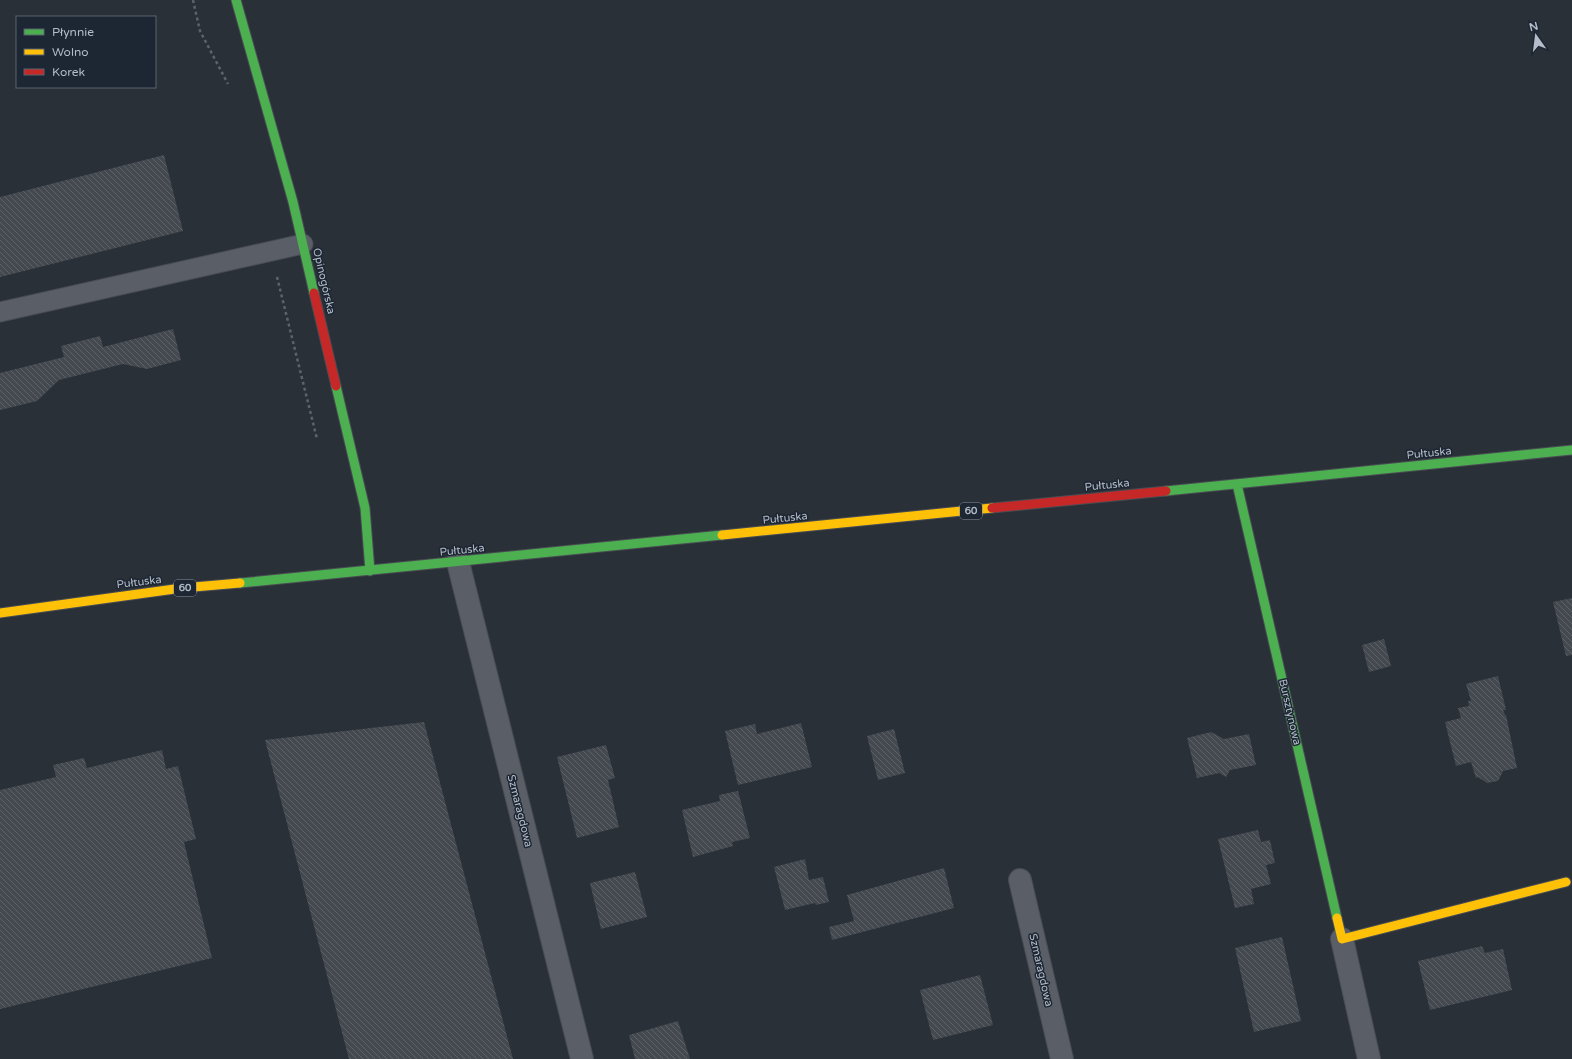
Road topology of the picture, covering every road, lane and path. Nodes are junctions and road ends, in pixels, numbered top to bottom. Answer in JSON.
{"nodes":[{"id":1,"x":236,"y":0,"type":"edge"},
{"id":2,"x":303,"y":244,"type":"junction"},
{"id":3,"x":0,"y":312,"type":"edge"},
{"id":4,"x":1572,"y":450,"type":"edge"},
{"id":5,"x":1237,"y":484,"type":"junction"},
{"id":6,"x":458,"y":562,"type":"junction"},
{"id":7,"x":370,"y":571,"type":"junction"},
{"id":8,"x":0,"y":613,"type":"edge"},
{"id":9,"x":1020,"y":880,"type":"dead end"},
{"id":10,"x":1566,"y":882,"type":"dead end"},
{"id":11,"x":1342,"y":939,"type":"junction"},
{"id":12,"x":582,"y":1059,"type":"edge"},
{"id":13,"x":1062,"y":1059,"type":"edge"},
{"id":14,"x":1369,"y":1059,"type":"edge"}],
"edges":[{"from":1,"to":2,"type":"main road","name":"Opinogórska"},
{"from":2,"to":3,"type":"lane"},
{"from":2,"to":7,"type":"main road","name":"Opinogórska"},
{"from":4,"to":5,"type":"main road","name":"Pułtuska","number":"60"},
{"from":5,"to":6,"type":"main road","name":"Pułtuska","number":"60"},
{"from":5,"to":11,"type":"main road","name":"Bursztynowa"},
{"from":6,"to":7,"type":"main road","name":"Pułtuska","number":"60"},
{"from":6,"to":12,"type":"street","name":"Szmaragdowa"},
{"from":7,"to":8,"type":"main road","name":"Pułtuska","number":"60"},
{"from":9,"to":13,"type":"street","name":"Szmaragdowa"},
{"from":10,"to":11,"type":"main road"},
{"from":11,"to":14,"type":"street","name":"Bursztynowa"}]}
